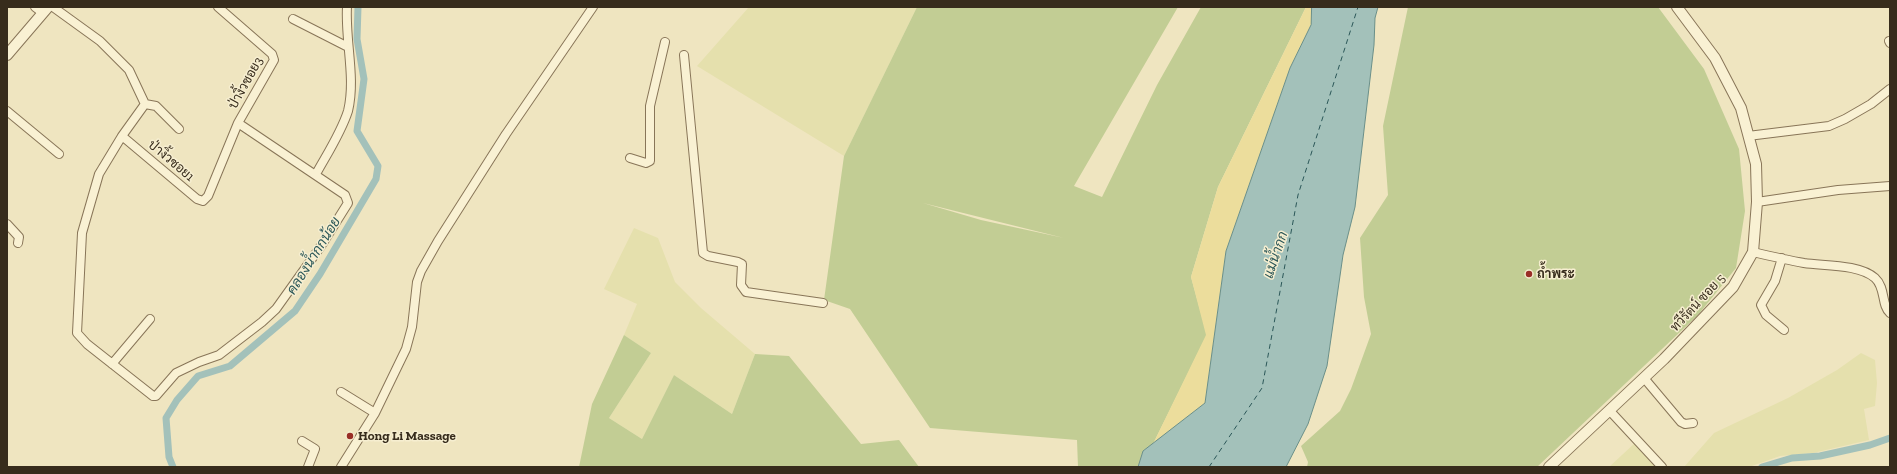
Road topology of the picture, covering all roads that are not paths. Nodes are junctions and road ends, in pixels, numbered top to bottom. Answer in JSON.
{"nodes":[{"id":1,"x":53,"y":7,"type":"edge"},
{"id":2,"x":218,"y":7,"type":"edge"},
{"id":3,"x":347,"y":7,"type":"edge"},
{"id":4,"x":593,"y":7,"type":"edge"},
{"id":5,"x":1677,"y":7,"type":"edge"},
{"id":6,"x":42,"y":9,"type":"edge"},
{"id":7,"x":293,"y":19,"type":"dead end"},
{"id":8,"x":665,"y":42,"type":"dead end"},
{"id":9,"x":348,"y":47,"type":"junction"},
{"id":10,"x":7,"y":55,"type":"edge"},
{"id":11,"x":684,"y":55,"type":"dead end"},
{"id":12,"x":1890,"y":89,"type":"edge"},
{"id":13,"x":145,"y":104,"type":"junction"},
{"id":14,"x":7,"y":111,"type":"edge"},
{"id":15,"x":238,"y":123,"type":"junction"},
{"id":16,"x":179,"y":129,"type":"dead end"},
{"id":17,"x":122,"y":136,"type":"junction"},
{"id":18,"x":1748,"y":136,"type":"junction"},
{"id":19,"x":59,"y":154,"type":"dead end"},
{"id":20,"x":630,"y":158,"type":"dead end"},
{"id":21,"x":316,"y":174,"type":"junction"},
{"id":22,"x":1890,"y":186,"type":"edge"},
{"id":23,"x":1757,"y":202,"type":"junction"},
{"id":24,"x":7,"y":224,"type":"edge"},
{"id":25,"x":18,"y":243,"type":"dead end"},
{"id":26,"x":1753,"y":252,"type":"junction"},
{"id":27,"x":1782,"y":258,"type":"junction"},
{"id":28,"x":823,"y":303,"type":"dead end"},
{"id":29,"x":1890,"y":313,"type":"edge"},
{"id":30,"x":150,"y":319,"type":"dead end"},
{"id":31,"x":1784,"y":330,"type":"dead end"},
{"id":32,"x":112,"y":364,"type":"junction"},
{"id":33,"x":1644,"y":378,"type":"junction"},
{"id":34,"x":341,"y":392,"type":"dead end"},
{"id":35,"x":1610,"y":412,"type":"junction"},
{"id":36,"x":375,"y":413,"type":"junction"},
{"id":37,"x":1693,"y":423,"type":"dead end"},
{"id":38,"x":302,"y":441,"type":"dead end"},
{"id":39,"x":308,"y":467,"type":"edge"},
{"id":40,"x":341,"y":467,"type":"edge"},
{"id":41,"x":1549,"y":467,"type":"edge"},
{"id":42,"x":1662,"y":467,"type":"edge"}],
"edges":[{"from":1,"to":13,"type":"street"},
{"from":2,"to":15,"type":"street","name":"ป่างิ้วซอย3"},
{"from":3,"to":9,"type":"street"},
{"from":4,"to":36,"type":"street"},
{"from":5,"to":18,"type":"street","name":"ทวีรัตน์ ซอย 5"},
{"from":6,"to":10,"type":"street"},
{"from":7,"to":9,"type":"street"},
{"from":8,"to":20,"type":"street"},
{"from":9,"to":21,"type":"street"},
{"from":11,"to":28,"type":"street"},
{"from":12,"to":18,"type":"street"},
{"from":13,"to":16,"type":"street"},
{"from":13,"to":17,"type":"street"},
{"from":14,"to":19,"type":"street"},
{"from":15,"to":17,"type":"street","name":"ป่างิ้วซอย1"},
{"from":15,"to":21,"type":"street"},
{"from":17,"to":32,"type":"street"},
{"from":18,"to":23,"type":"street","name":"ทวีรัตน์ ซอย 5"},
{"from":21,"to":32,"type":"street"},
{"from":22,"to":23,"type":"street"},
{"from":23,"to":26,"type":"street","name":"ทวีรัตน์ ซอย 5"},
{"from":24,"to":25,"type":"street"},
{"from":26,"to":27,"type":"street"},
{"from":26,"to":33,"type":"street","name":"ทวีรัตน์ ซอย 5"},
{"from":27,"to":29,"type":"street"},
{"from":27,"to":31,"type":"street"},
{"from":30,"to":32,"type":"street"},
{"from":33,"to":35,"type":"street","name":"ทวีรัตน์ ซอย 5"},
{"from":33,"to":37,"type":"street"},
{"from":34,"to":36,"type":"street"},
{"from":35,"to":41,"type":"street","name":"ทวีรัตน์ ซอย 5"},
{"from":35,"to":42,"type":"street"},
{"from":36,"to":40,"type":"street"},
{"from":38,"to":39,"type":"street"}]}
